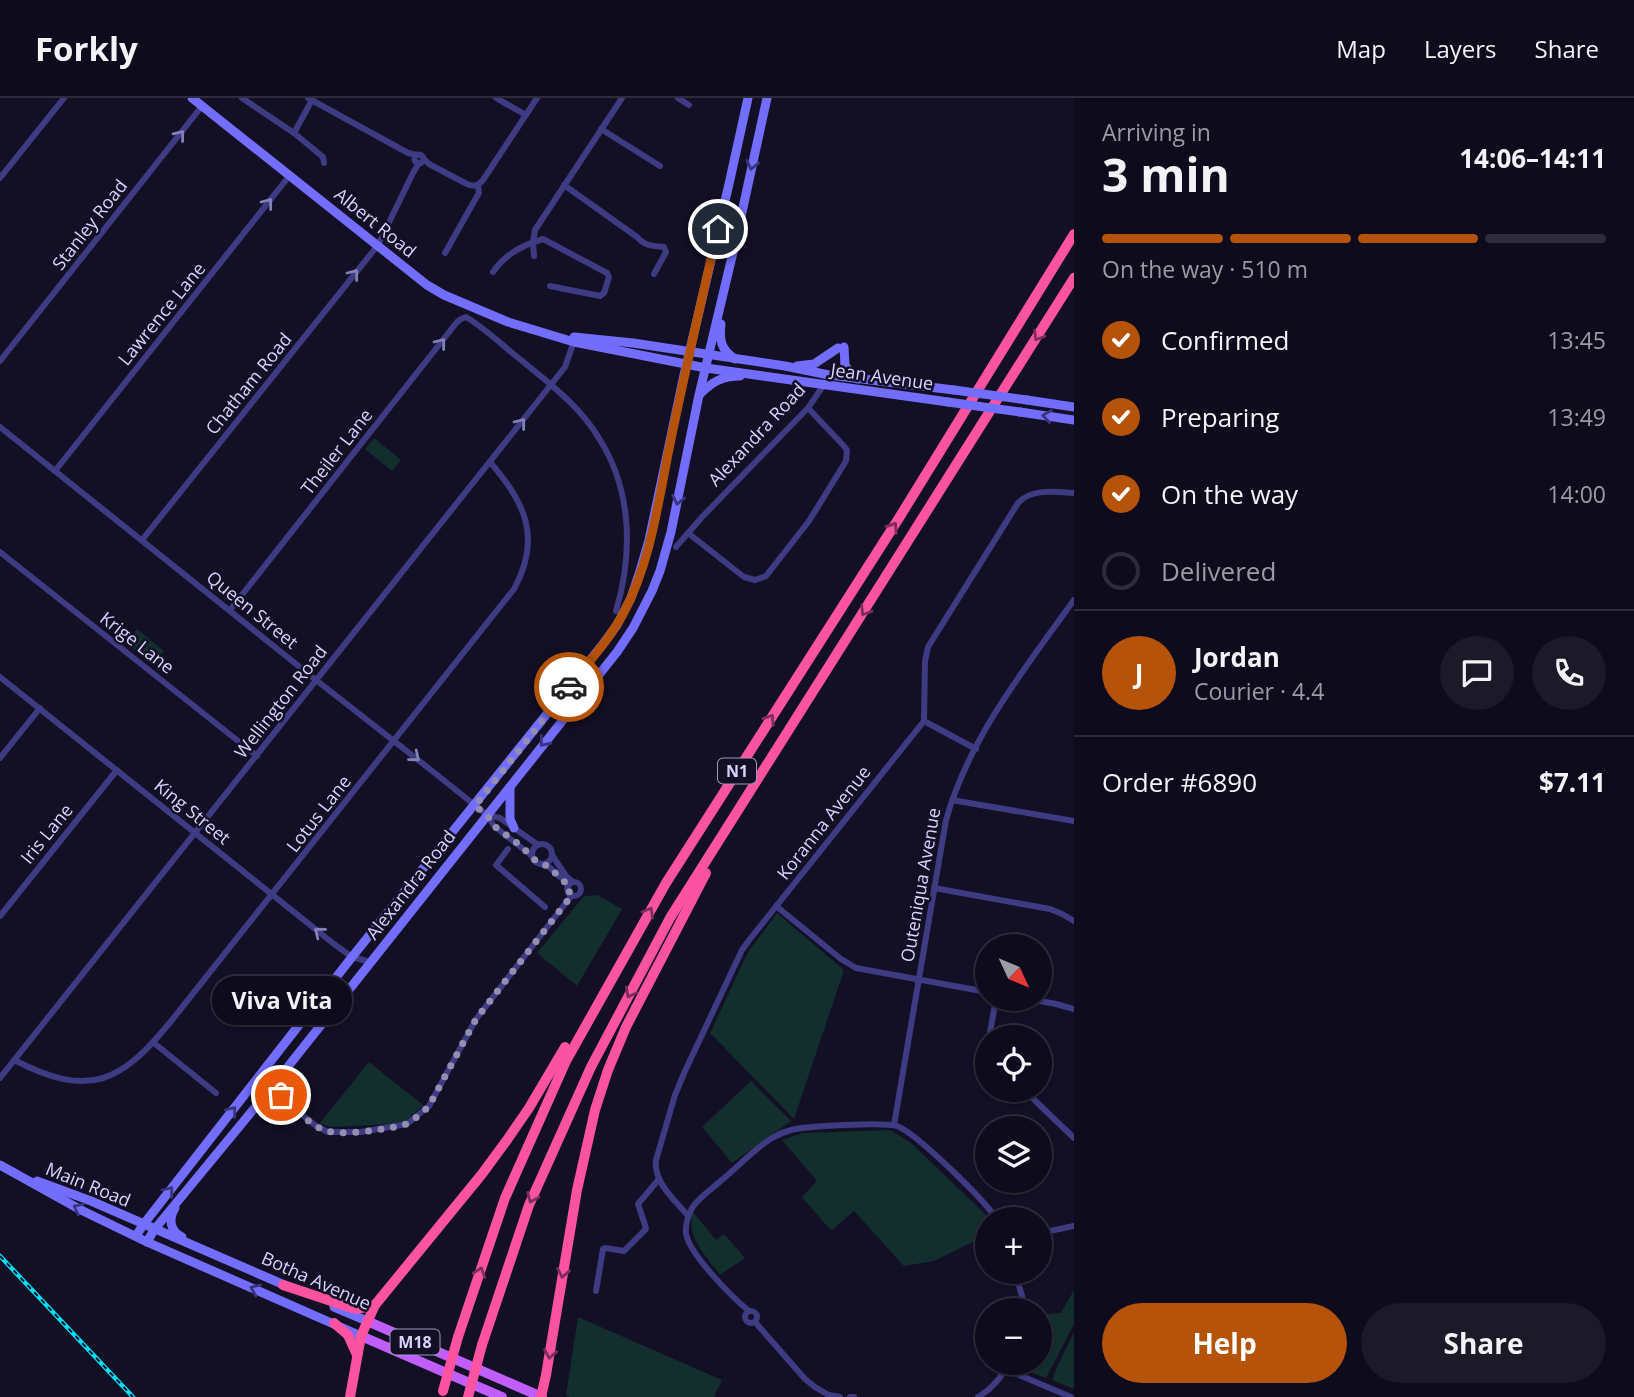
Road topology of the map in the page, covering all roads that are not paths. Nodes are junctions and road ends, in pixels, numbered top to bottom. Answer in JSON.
{"nodes":[{"id":1,"x":64,"y":98,"type":"edge"},
{"id":2,"x":192,"y":98,"type":"edge"},
{"id":3,"x":242,"y":98,"type":"edge"},
{"id":4,"x":496,"y":98,"type":"edge"},
{"id":5,"x":537,"y":98,"type":"edge"},
{"id":6,"x":622,"y":98,"type":"edge"},
{"id":7,"x":678,"y":98,"type":"edge"},
{"id":8,"x":748,"y":98,"type":"edge"},
{"id":9,"x":767,"y":98,"type":"edge"},
{"id":10,"x":310,"y":99,"type":"edge"},
{"id":11,"x":689,"y":105,"type":"dead end"},
{"id":12,"x":202,"y":106,"type":"junction"},
{"id":13,"x":526,"y":115,"type":"junction"},
{"id":14,"x":601,"y":129,"type":"junction"},
{"id":15,"x":294,"y":134,"type":"junction"},
{"id":16,"x":418,"y":160,"type":"junction"},
{"id":17,"x":324,"y":163,"type":"dead end"},
{"id":18,"x":660,"y":166,"type":"dead end"},
{"id":19,"x":3,"y":169,"type":"edge"},
{"id":20,"x":290,"y":175,"type":"junction"},
{"id":21,"x":0,"y":178,"type":"edge"},
{"id":22,"x":478,"y":185,"type":"junction"},
{"id":23,"x":564,"y":185,"type":"junction"},
{"id":24,"x":1074,"y":234,"type":"edge"},
{"id":25,"x":533,"y":242,"type":"junction"},
{"id":26,"x":378,"y":245,"type":"junction"},
{"id":27,"x":445,"y":253,"type":"dead end"},
{"id":28,"x":534,"y":256,"type":"dead end"},
{"id":29,"x":730,"y":267,"type":"junction"},
{"id":30,"x":493,"y":272,"type":"dead end"},
{"id":31,"x":654,"y":274,"type":"dead end"},
{"id":32,"x":1074,"y":278,"type":"edge"},
{"id":33,"x":550,"y":286,"type":"dead end"},
{"id":34,"x":574,"y":340,"type":"junction"},
{"id":35,"x":690,"y":352,"type":"junction"},
{"id":36,"x":709,"y":356,"type":"junction"},
{"id":37,"x":736,"y":360,"type":"junction"},
{"id":38,"x":0,"y":361,"type":"edge"},
{"id":39,"x":687,"y":365,"type":"junction"},
{"id":40,"x":785,"y":366,"type":"junction"},
{"id":41,"x":706,"y":368,"type":"junction"},
{"id":42,"x":769,"y":377,"type":"junction"},
{"id":43,"x":858,"y":379,"type":"junction"},
{"id":44,"x":827,"y":380,"type":"junction"},
{"id":45,"x":551,"y":384,"type":"junction"},
{"id":46,"x":699,"y":395,"type":"junction"},
{"id":47,"x":1074,"y":407,"type":"edge"},
{"id":48,"x":808,"y":408,"type":"junction"},
{"id":49,"x":1074,"y":419,"type":"edge"},
{"id":50,"x":0,"y":427,"type":"edge"},
{"id":51,"x":490,"y":462,"type":"junction"},
{"id":52,"x":55,"y":471,"type":"junction"},
{"id":53,"x":1074,"y":493,"type":"edge"},
{"id":54,"x":688,"y":533,"type":"junction"},
{"id":55,"x":142,"y":540,"type":"junction"},
{"id":56,"x":676,"y":547,"type":"dead end"},
{"id":57,"x":0,"y":552,"type":"edge"},
{"id":58,"x":1073,"y":602,"type":"edge"},
{"id":59,"x":230,"y":610,"type":"junction"},
{"id":60,"x":616,"y":611,"type":"dead end"},
{"id":61,"x":0,"y":677,"type":"edge"},
{"id":62,"x":316,"y":680,"type":"junction"},
{"id":63,"x":40,"y":708,"type":"junction"},
{"id":64,"x":923,"y":721,"type":"junction"},
{"id":65,"x":395,"y":740,"type":"junction"},
{"id":66,"x":975,"y":749,"type":"junction"},
{"id":67,"x":257,"y":756,"type":"junction"},
{"id":68,"x":0,"y":758,"type":"edge"},
{"id":69,"x":117,"y":770,"type":"junction"},
{"id":70,"x":510,"y":785,"type":"junction"},
{"id":71,"x":952,"y":800,"type":"junction"},
{"id":72,"x":475,"y":806,"type":"junction"},
{"id":73,"x":740,"y":808,"type":"junction"},
{"id":74,"x":487,"y":815,"type":"junction"},
{"id":75,"x":1074,"y":821,"type":"edge"},
{"id":76,"x":514,"y":828,"type":"junction"},
{"id":77,"x":195,"y":833,"type":"junction"},
{"id":78,"x":538,"y":845,"type":"junction"},
{"id":79,"x":508,"y":849,"type":"dead end"},
{"id":80,"x":552,"y":855,"type":"junction"},
{"id":81,"x":532,"y":856,"type":"junction"},
{"id":82,"x":541,"y":864,"type":"junction"},
{"id":83,"x":571,"y":884,"type":"junction"},
{"id":84,"x":934,"y":888,"type":"junction"},
{"id":85,"x":272,"y":895,"type":"junction"},
{"id":86,"x":572,"y":895,"type":"junction"},
{"id":87,"x":776,"y":906,"type":"junction"},
{"id":88,"x":545,"y":907,"type":"dead end"},
{"id":89,"x":0,"y":916,"type":"edge"},
{"id":90,"x":1074,"y":921,"type":"edge"},
{"id":91,"x":634,"y":938,"type":"junction"},
{"id":92,"x":352,"y":957,"type":"junction"},
{"id":93,"x":370,"y":962,"type":"junction"},
{"id":94,"x":918,"y":980,"type":"junction"},
{"id":95,"x":975,"y":990,"type":"edge"},
{"id":96,"x":1052,"y":1002,"type":"edge"},
{"id":97,"x":1074,"y":1009,"type":"edge"},
{"id":98,"x":154,"y":1043,"type":"junction"},
{"id":99,"x":14,"y":1060,"type":"junction"},
{"id":100,"x":284,"y":1072,"type":"junction"},
{"id":101,"x":0,"y":1078,"type":"edge"},
{"id":102,"x":216,"y":1093,"type":"dead end"},
{"id":103,"x":262,"y":1099,"type":"junction"},
{"id":104,"x":284,"y":1100,"type":"junction"},
{"id":105,"x":1036,"y":1102,"type":"edge"},
{"id":106,"x":894,"y":1125,"type":"junction"},
{"id":107,"x":1074,"y":1138,"type":"edge"},
{"id":108,"x":225,"y":1144,"type":"junction"},
{"id":109,"x":193,"y":1160,"type":"junction"},
{"id":110,"x":0,"y":1165,"type":"edge"},
{"id":111,"x":22,"y":1176,"type":"junction"},
{"id":112,"x":659,"y":1180,"type":"junction"},
{"id":113,"x":194,"y":1181,"type":"junction"},
{"id":114,"x":987,"y":1207,"type":"edge"},
{"id":115,"x":688,"y":1216,"type":"junction"},
{"id":116,"x":143,"y":1225,"type":"junction"},
{"id":117,"x":1074,"y":1226,"type":"edge"},
{"id":118,"x":154,"y":1230,"type":"junction"},
{"id":119,"x":1052,"y":1231,"type":"edge"},
{"id":120,"x":136,"y":1237,"type":"junction"},
{"id":121,"x":147,"y":1242,"type":"junction"},
{"id":122,"x":206,"y":1250,"type":"junction"},
{"id":123,"x":283,"y":1284,"type":"junction"},
{"id":124,"x":596,"y":1291,"type":"dead end"},
{"id":125,"x":375,"y":1305,"type":"junction"},
{"id":126,"x":367,"y":1321,"type":"junction"},
{"id":127,"x":334,"y":1323,"type":"junction"},
{"id":128,"x":361,"y":1336,"type":"junction"},
{"id":129,"x":357,"y":1355,"type":"junction"},
{"id":130,"x":1002,"y":1375,"type":"edge"},
{"id":131,"x":1026,"y":1375,"type":"edge"},
{"id":132,"x":442,"y":1394,"type":"edge"},
{"id":133,"x":831,"y":1396,"type":"edge"},
{"id":134,"x":350,"y":1397,"type":"edge"},
{"id":135,"x":468,"y":1397,"type":"edge"},
{"id":136,"x":502,"y":1397,"type":"edge"},
{"id":137,"x":541,"y":1397,"type":"edge"},
{"id":138,"x":840,"y":1397,"type":"edge"},
{"id":139,"x":978,"y":1397,"type":"edge"},
{"id":140,"x":1071,"y":1397,"type":"edge"}],
"edges":[{"from":1,"to":19,"type":"street"},
{"from":2,"to":12,"type":"main road","name":"Albert Road"},
{"from":3,"to":15,"type":"street"},
{"from":4,"to":13,"type":"street"},
{"from":5,"to":13,"type":"street"},
{"from":6,"to":14,"type":"street"},
{"from":7,"to":11,"type":"street"},
{"from":8,"to":35,"type":"main road","name":"Alexandra Road"},
{"from":9,"to":29,"type":"main road","one_way":true},
{"from":10,"to":15,"type":"street"},
{"from":10,"to":16,"type":"street"},
{"from":12,"to":20,"type":"main road","name":"Albert Road"},
{"from":38,"to":12,"type":"street","name":"Stanley Road","one_way":true},
{"from":13,"to":22,"type":"street"},
{"from":14,"to":18,"type":"street"},
{"from":14,"to":23,"type":"street"},
{"from":15,"to":17,"type":"street"},
{"from":16,"to":22,"type":"street"},
{"from":16,"to":26,"type":"street","name":"Chatham Road"},
{"from":19,"to":21,"type":"street"},
{"from":20,"to":26,"type":"main road","name":"Albert Road"},
{"from":52,"to":20,"type":"street","name":"Lawrence Lane","one_way":true},
{"from":22,"to":27,"type":"street"},
{"from":23,"to":25,"type":"street"},
{"from":23,"to":31,"type":"street"},
{"from":91,"to":24,"type":"highway","number":"N1","one_way":true},
{"from":25,"to":28,"type":"street"},
{"from":25,"to":30,"type":"street"},
{"from":25,"to":33,"type":"street"},
{"from":26,"to":34,"type":"main road","name":"Albert Road"},
{"from":55,"to":26,"type":"street","name":"Chatham Road","one_way":true},
{"from":29,"to":36,"type":"main road","name":"Alexandra Road"},
{"from":29,"to":37,"type":"main road"},
{"from":32,"to":73,"type":"highway","number":"N1","one_way":true},
{"from":34,"to":35,"type":"main road","name":"Albert Road"},
{"from":34,"to":39,"type":"main road","name":"Albert Road"},
{"from":34,"to":45,"type":"street","name":"Wellington Road"},
{"from":35,"to":36,"type":"main road","name":"Jean Avenue"},
{"from":35,"to":39,"type":"main road","name":"Alexandra Road"},
{"from":36,"to":37,"type":"main road","name":"Jean Avenue"},
{"from":36,"to":41,"type":"main road","name":"Alexandra Road"},
{"from":37,"to":40,"type":"main road","name":"Jean Avenue"},
{"from":39,"to":41,"type":"main road","name":"Jean Avenue"},
{"from":39,"to":72,"type":"main road","name":"Alexandra Road"},
{"from":40,"to":43,"type":"main road"},
{"from":40,"to":44,"type":"main road","name":"Jean Avenue"},
{"from":41,"to":42,"type":"main road","name":"Jean Avenue"},
{"from":41,"to":46,"type":"main road","name":"Alexandra Road"},
{"from":42,"to":44,"type":"main road","name":"Jean Avenue"},
{"from":42,"to":46,"type":"main road"},
{"from":43,"to":44,"type":"main road","name":"Jean Avenue"},
{"from":43,"to":47,"type":"main road","name":"Jean Avenue","bridge":true},
{"from":44,"to":48,"type":"street","name":"Alexandra Road"},
{"from":49,"to":44,"type":"main road","name":"Jean Avenue","one_way":true,"bridge":true},
{"from":51,"to":45,"type":"street","name":"Wellington Road","one_way":true},
{"from":59,"to":45,"type":"street","name":"Theiler Lane","one_way":true},
{"from":45,"to":60,"type":"street"},
{"from":46,"to":70,"type":"main road","name":"Alexandra Road","one_way":true},
{"from":48,"to":54,"type":"street","name":"Alexandra Road"},
{"from":48,"to":54,"type":"street"},
{"from":50,"to":52,"type":"street","name":"Queen Street"},
{"from":51,"to":62,"type":"street","name":"Wellington Road"},
{"from":51,"to":65,"type":"street","name":"Lotus Lane"},
{"from":52,"to":55,"type":"street","name":"Queen Street"},
{"from":53,"to":64,"type":"street"},
{"from":54,"to":56,"type":"street","name":"Alexandra Road"},
{"from":55,"to":59,"type":"street","name":"Queen Street"},
{"from":57,"to":67,"type":"street","name":"Krige Lane"},
{"from":58,"to":66,"type":"street","name":"Outeniqua Avenue"},
{"from":59,"to":62,"type":"street","name":"Queen Street"},
{"from":61,"to":63,"type":"street","name":"King Street"},
{"from":62,"to":65,"type":"street","name":"Queen Street"},
{"from":62,"to":67,"type":"street","name":"Wellington Road"},
{"from":63,"to":68,"type":"street"},
{"from":63,"to":69,"type":"street","name":"King Street"},
{"from":64,"to":66,"type":"street"},
{"from":64,"to":87,"type":"street","name":"Koranna Avenue"},
{"from":65,"to":72,"type":"street","name":"Queen Street","one_way":true},
{"from":65,"to":85,"type":"street","name":"Lotus Lane"},
{"from":66,"to":71,"type":"street","name":"Outeniqua Avenue"},
{"from":67,"to":77,"type":"street","name":"Wellington Road"},
{"from":69,"to":77,"type":"street","name":"King Street"},
{"from":69,"to":89,"type":"street","name":"Iris Lane"},
{"from":70,"to":74,"type":"main road","name":"Alexandra Road"},
{"from":70,"to":76,"type":"main road"},
{"from":71,"to":75,"type":"street"},
{"from":71,"to":84,"type":"street","name":"Outeniqua Avenue"},
{"from":72,"to":74,"type":"street","name":"Queen Street"},
{"from":72,"to":92,"type":"main road","name":"Alexandra Road"},
{"from":73,"to":135,"type":"highway","number":"N1","one_way":true,"bridge":true},
{"from":73,"to":137,"type":"highway","one_way":true},
{"from":74,"to":76,"type":"street"},
{"from":74,"to":81,"type":"street"},
{"from":74,"to":93,"type":"main road","name":"Alexandra Road"},
{"from":76,"to":78,"type":"street"},
{"from":77,"to":85,"type":"street","name":"King Street"},
{"from":77,"to":99,"type":"street","name":"Wellington Road"},
{"from":78,"to":80,"type":"street"},
{"from":78,"to":81,"type":"street"},
{"from":79,"to":88,"type":"street"},
{"from":80,"to":82,"type":"street"},
{"from":80,"to":83,"type":"street"},
{"from":81,"to":82,"type":"street"},
{"from":82,"to":83,"type":"street"},
{"from":83,"to":86,"type":"street"},
{"from":83,"to":86,"type":"street"},
{"from":84,"to":90,"type":"street"},
{"from":84,"to":94,"type":"street","name":"Outeniqua Avenue"},
{"from":92,"to":85,"type":"street","name":"King Street","one_way":true},
{"from":85,"to":98,"type":"street","name":"Lotus Lane"},
{"from":86,"to":104,"type":"street"},
{"from":87,"to":94,"type":"street"},
{"from":87,"to":112,"type":"street","name":"Koranna Avenue"},
{"from":91,"to":125,"type":"highway"},
{"from":132,"to":91,"type":"highway","number":"N1","one_way":true,"bridge":true},
{"from":92,"to":93,"type":"street","name":"King Street"},
{"from":109,"to":92,"type":"main road","name":"Alexandra Road","one_way":true},
{"from":93,"to":100,"type":"main road","name":"Alexandra Road"},
{"from":94,"to":95,"type":"street"},
{"from":94,"to":106,"type":"street","name":"Outeniqua Avenue"},
{"from":96,"to":97,"type":"street"},
{"from":98,"to":99,"type":"street","name":"Lotus Lane"},
{"from":98,"to":102,"type":"street"},
{"from":99,"to":101,"type":"street","name":"Wellington Road"},
{"from":100,"to":103,"type":"main road","name":"Alexandra Road"},
{"from":100,"to":104,"type":"street"},
{"from":103,"to":104,"type":"street"},
{"from":103,"to":108,"type":"main road","name":"Alexandra Road"},
{"from":105,"to":107,"type":"street"},
{"from":106,"to":114,"type":"street"},
{"from":106,"to":115,"type":"street"},
{"from":108,"to":109,"type":"main road"},
{"from":108,"to":113,"type":"main road","name":"Alexandra Road"},
{"from":116,"to":109,"type":"main road","name":"Alexandra Road","one_way":true},
{"from":110,"to":111,"type":"main road","name":"Main Road","number":"M18"},
{"from":111,"to":116,"type":"main road","name":"Main Road","number":"M18"},
{"from":120,"to":111,"type":"main road","name":"Main Road","number":"M18","one_way":true},
{"from":112,"to":115,"type":"street"},
{"from":112,"to":124,"type":"street"},
{"from":113,"to":118,"type":"main road","name":"Alexandra Road"},
{"from":113,"to":122,"type":"main road"},
{"from":115,"to":133,"type":"street"},
{"from":116,"to":118,"type":"main road","number":"M18"},
{"from":116,"to":120,"type":"main road","name":"Alexandra Road"},
{"from":117,"to":119,"type":"street"},
{"from":118,"to":121,"type":"main road","name":"Alexandra Road"},
{"from":118,"to":122,"type":"main road","name":"Botha Avenue","number":"M18"},
{"from":120,"to":121,"type":"main road","number":"M18"},
{"from":127,"to":121,"type":"main road","name":"Botha Avenue","number":"M18","one_way":true},
{"from":122,"to":123,"type":"main road","name":"Botha Avenue","number":"M18"},
{"from":123,"to":125,"type":"highway"},
{"from":123,"to":126,"type":"main road","name":"Botha Avenue","number":"M18"},
{"from":125,"to":126,"type":"highway"},
{"from":126,"to":128,"type":"highway"},
{"from":126,"to":137,"type":"main road","name":"Botha Avenue","number":"M18"},
{"from":127,"to":128,"type":"main road","name":"Botha Avenue","number":"M18"},
{"from":127,"to":129,"type":"highway"},
{"from":128,"to":129,"type":"highway"},
{"from":128,"to":136,"type":"main road","name":"Botha Avenue","number":"M18"},
{"from":129,"to":134,"type":"highway"},
{"from":130,"to":139,"type":"street"},
{"from":131,"to":140,"type":"street"},
{"from":133,"to":138,"type":"street"}]}
